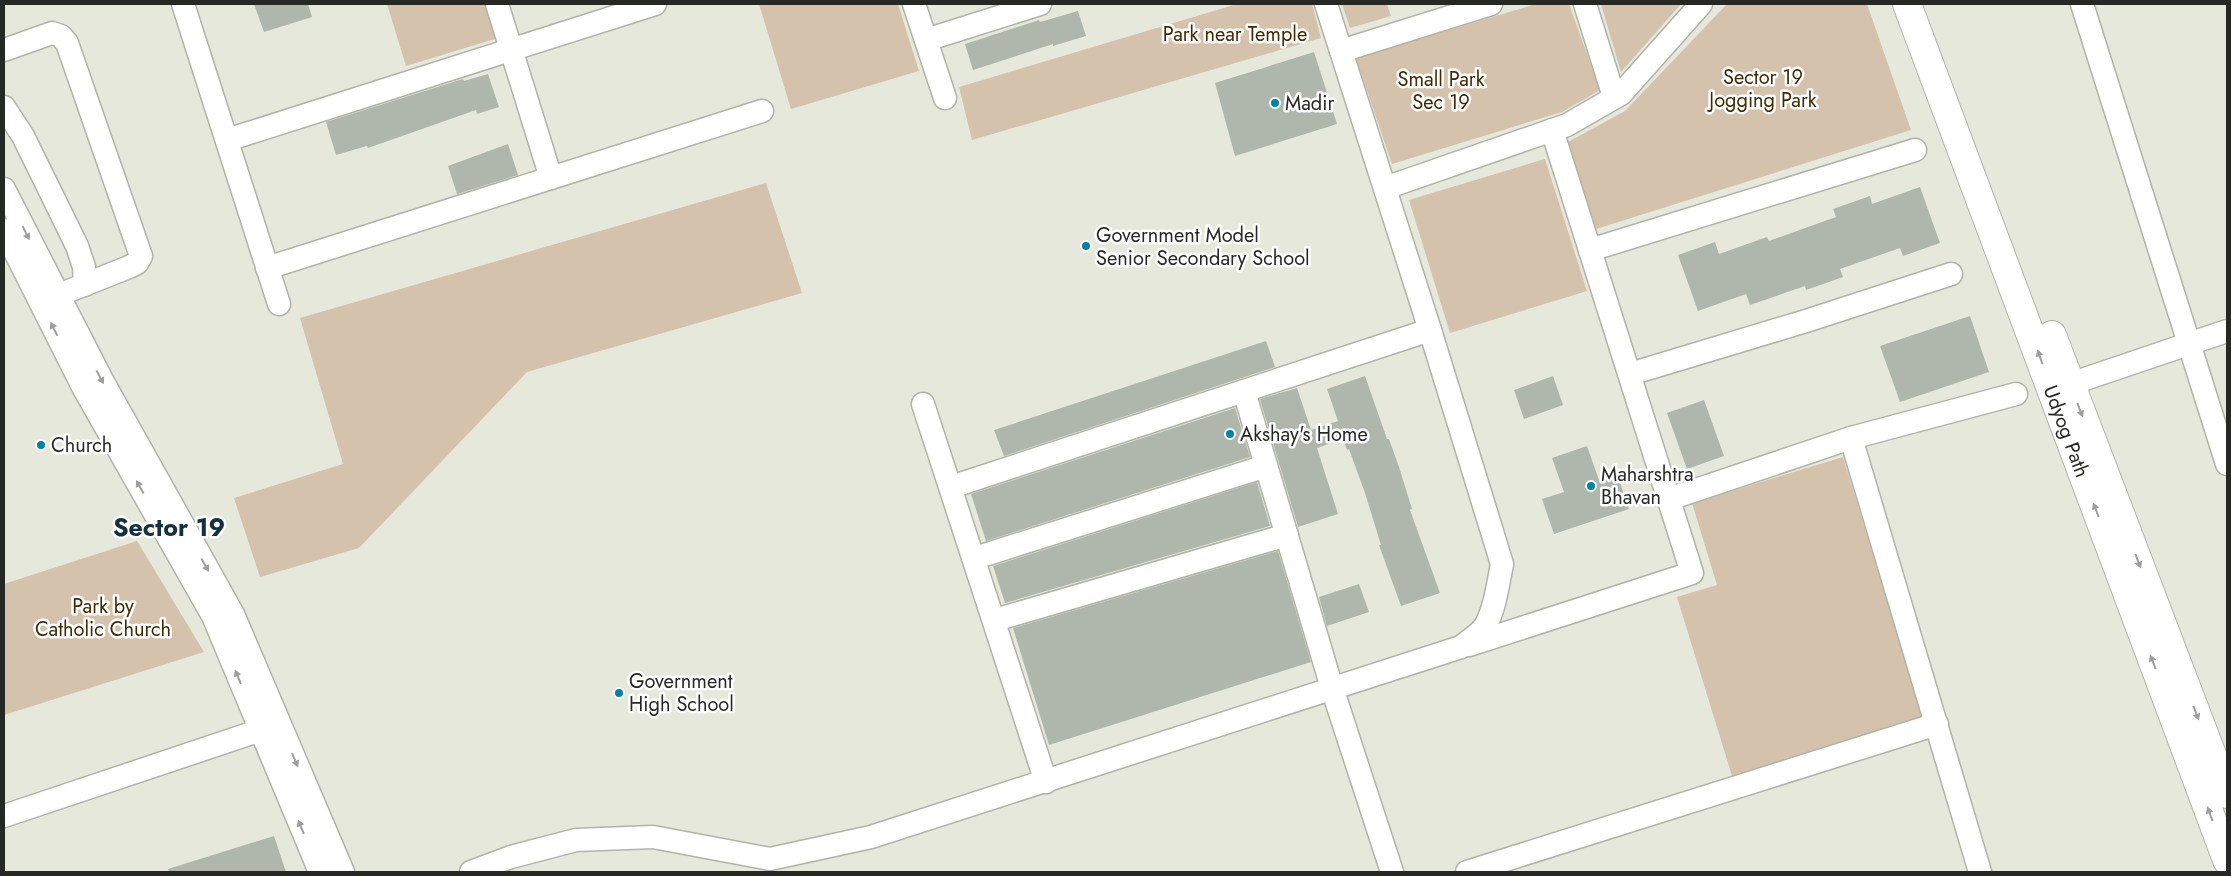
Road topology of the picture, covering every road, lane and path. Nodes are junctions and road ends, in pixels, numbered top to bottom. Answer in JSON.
{"nodes":[{"id":1,"x":498,"y":4,"type":"edge"},
{"id":2,"x":655,"y":4,"type":"edge"},
{"id":3,"x":914,"y":4,"type":"edge"},
{"id":4,"x":1040,"y":4,"type":"edge"},
{"id":5,"x":1326,"y":4,"type":"edge"},
{"id":6,"x":1492,"y":4,"type":"edge"},
{"id":7,"x":1584,"y":4,"type":"edge"},
{"id":8,"x":1701,"y":4,"type":"edge"},
{"id":9,"x":1907,"y":4,"type":"edge"},
{"id":10,"x":1927,"y":4,"type":"edge"},
{"id":11,"x":2082,"y":4,"type":"edge"},
{"id":12,"x":186,"y":5,"type":"edge"},
{"id":13,"x":926,"y":40,"type":"junction"},
{"id":14,"x":512,"y":49,"type":"junction"},
{"id":15,"x":4,"y":50,"type":"edge"},
{"id":16,"x":1341,"y":51,"type":"junction"},
{"id":17,"x":1614,"y":97,"type":"junction"},
{"id":18,"x":946,"y":98,"type":"dead end"},
{"id":19,"x":4,"y":107,"type":"edge"},
{"id":20,"x":762,"y":112,"type":"dead end"},
{"id":21,"x":1552,"y":130,"type":"junction"},
{"id":22,"x":226,"y":140,"type":"junction"},
{"id":23,"x":1915,"y":150,"type":"dead end"},
{"id":24,"x":551,"y":178,"type":"junction"},
{"id":25,"x":1384,"y":188,"type":"junction"},
{"id":26,"x":4,"y":189,"type":"edge"},
{"id":27,"x":4,"y":230,"type":"edge"},
{"id":28,"x":1590,"y":250,"type":"junction"},
{"id":29,"x":267,"y":268,"type":"junction"},
{"id":30,"x":1951,"y":274,"type":"dead end"},
{"id":31,"x":85,"y":285,"type":"junction"},
{"id":32,"x":49,"y":298,"type":"junction"},
{"id":33,"x":279,"y":304,"type":"dead end"},
{"id":34,"x":1430,"y":330,"type":"junction"},
{"id":35,"x":2227,"y":331,"type":"edge"},
{"id":36,"x":2190,"y":345,"type":"junction"},
{"id":37,"x":1630,"y":374,"type":"junction"},
{"id":38,"x":2070,"y":384,"type":"junction"},
{"id":39,"x":1244,"y":391,"type":"junction"},
{"id":40,"x":2016,"y":394,"type":"dead end"},
{"id":41,"x":923,"y":404,"type":"dead end"},
{"id":42,"x":1851,"y":438,"type":"junction"},
{"id":43,"x":2227,"y":464,"type":"edge"},
{"id":44,"x":1266,"y":466,"type":"junction"},
{"id":45,"x":951,"y":487,"type":"junction"},
{"id":46,"x":1670,"y":499,"type":"junction"},
{"id":47,"x":1286,"y":535,"type":"junction"},
{"id":48,"x":974,"y":558,"type":"junction"},
{"id":49,"x":995,"y":620,"type":"junction"},
{"id":50,"x":1461,"y":648,"type":"junction"},
{"id":51,"x":1332,"y":688,"type":"junction"},
{"id":52,"x":1937,"y":724,"type":"junction"},
{"id":53,"x":270,"y":727,"type":"junction"},
{"id":54,"x":1046,"y":782,"type":"junction"},
{"id":55,"x":2227,"y":794,"type":"edge"},
{"id":56,"x":4,"y":816,"type":"edge"},
{"id":57,"x":2227,"y":860,"type":"edge"},
{"id":58,"x":513,"y":865,"type":"edge"},
{"id":59,"x":757,"y":865,"type":"edge"},
{"id":60,"x":320,"y":872,"type":"edge"},
{"id":61,"x":343,"y":872,"type":"edge"},
{"id":62,"x":471,"y":872,"type":"edge"},
{"id":63,"x":1392,"y":872,"type":"edge"},
{"id":64,"x":1467,"y":872,"type":"edge"},
{"id":65,"x":1980,"y":872,"type":"edge"}],
"edges":[{"from":1,"to":14,"type":"street"},
{"from":2,"to":14,"type":"street"},
{"from":3,"to":13,"type":"street"},
{"from":4,"to":13,"type":"street"},
{"from":5,"to":16,"type":"street"},
{"from":6,"to":16,"type":"street"},
{"from":7,"to":17,"type":"street"},
{"from":8,"to":17,"type":"street"},
{"from":57,"to":9,"type":"main road","name":"Udyog Path","one_way":true},
{"from":10,"to":38,"type":"main road","name":"Udyog Path"},
{"from":11,"to":36,"type":"street"},
{"from":12,"to":22,"type":"street"},
{"from":13,"to":18,"type":"street"},
{"from":14,"to":22,"type":"street"},
{"from":14,"to":24,"type":"street"},
{"from":15,"to":31,"type":"street"},
{"from":16,"to":25,"type":"street"},
{"from":17,"to":21,"type":"street"},
{"from":19,"to":31,"type":"street"},
{"from":20,"to":24,"type":"street"},
{"from":21,"to":25,"type":"street"},
{"from":21,"to":28,"type":"street"},
{"from":22,"to":29,"type":"street"},
{"from":23,"to":28,"type":"street"},
{"from":24,"to":29,"type":"street"},
{"from":25,"to":34,"type":"street"},
{"from":26,"to":32,"type":"street","one_way":true},
{"from":27,"to":32,"type":"street"},
{"from":28,"to":37,"type":"street"},
{"from":29,"to":33,"type":"street"},
{"from":30,"to":37,"type":"street"},
{"from":31,"to":32,"type":"street"},
{"from":32,"to":53,"type":"street"},
{"from":34,"to":39,"type":"street"},
{"from":34,"to":50,"type":"street"},
{"from":35,"to":36,"type":"street"},
{"from":36,"to":38,"type":"street"},
{"from":36,"to":43,"type":"street"},
{"from":37,"to":46,"type":"street"},
{"from":38,"to":55,"type":"main road","name":"Udyog Path","one_way":true},
{"from":39,"to":44,"type":"street"},
{"from":39,"to":45,"type":"street"},
{"from":40,"to":42,"type":"street"},
{"from":41,"to":45,"type":"street"},
{"from":42,"to":46,"type":"street"},
{"from":42,"to":52,"type":"street"},
{"from":44,"to":47,"type":"street"},
{"from":44,"to":48,"type":"street"},
{"from":45,"to":48,"type":"street"},
{"from":46,"to":50,"type":"street"},
{"from":47,"to":49,"type":"street"},
{"from":47,"to":51,"type":"street"},
{"from":48,"to":49,"type":"street"},
{"from":49,"to":54,"type":"street"},
{"from":50,"to":51,"type":"street"},
{"from":51,"to":54,"type":"street"},
{"from":51,"to":63,"type":"street"},
{"from":52,"to":64,"type":"street"},
{"from":52,"to":65,"type":"street"},
{"from":53,"to":56,"type":"street"},
{"from":60,"to":53,"type":"street","one_way":true},
{"from":53,"to":61,"type":"street","one_way":true},
{"from":54,"to":59,"type":"street"},
{"from":58,"to":59,"type":"street"},
{"from":58,"to":62,"type":"street"}]}
